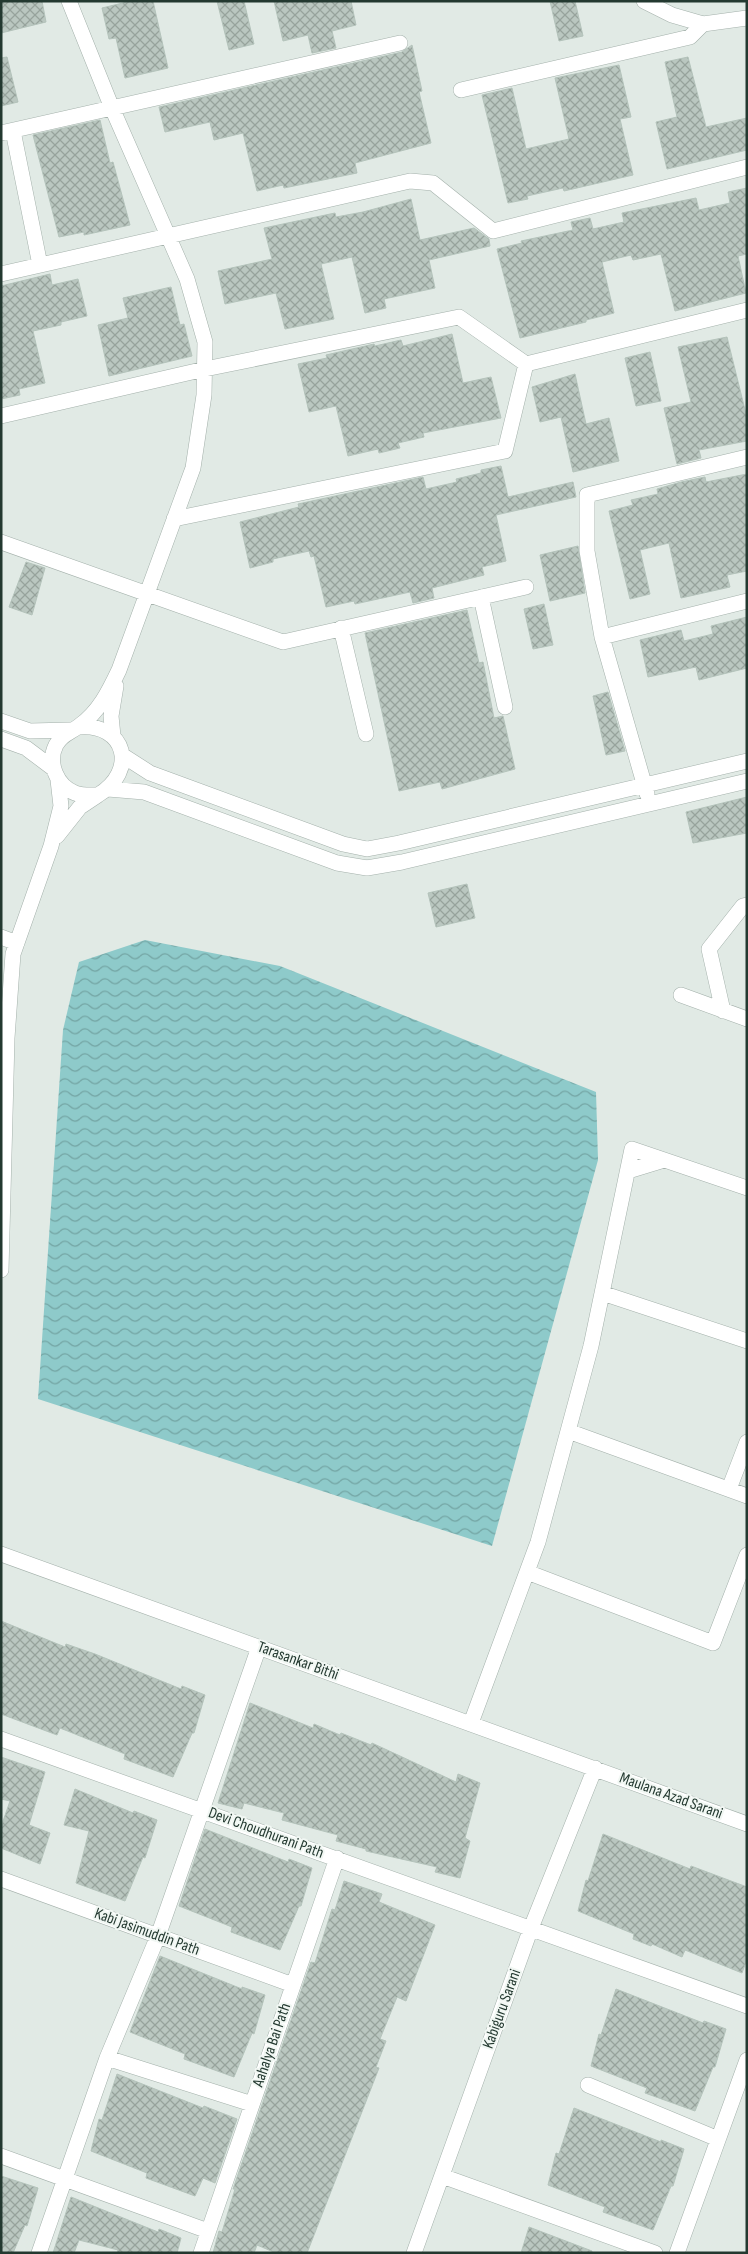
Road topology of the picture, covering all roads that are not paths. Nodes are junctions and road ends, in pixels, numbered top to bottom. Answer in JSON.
{"nodes":[{"id":1,"x":69,"y":1,"type":"edge"},
{"id":2,"x":644,"y":1,"type":"edge"},
{"id":3,"x":747,"y":18,"type":"edge"},
{"id":4,"x":703,"y":24,"type":"junction"},
{"id":5,"x":400,"y":43,"type":"dead end"},
{"id":6,"x":461,"y":90,"type":"dead end"},
{"id":7,"x":112,"y":108,"type":"junction"},
{"id":8,"x":7,"y":132,"type":"edge"},
{"id":9,"x":747,"y":167,"type":"edge"},
{"id":10,"x":169,"y":235,"type":"junction"},
{"id":11,"x":40,"y":265,"type":"junction"},
{"id":12,"x":1,"y":274,"type":"edge"},
{"id":13,"x":747,"y":310,"type":"edge"},
{"id":14,"x":526,"y":364,"type":"junction"},
{"id":15,"x":204,"y":369,"type":"junction"},
{"id":16,"x":1,"y":416,"type":"edge"},
{"id":17,"x":747,"y":457,"type":"edge"},
{"id":18,"x":174,"y":519,"type":"junction"},
{"id":19,"x":1,"y":542,"type":"edge"},
{"id":20,"x":526,"y":587,"type":"dead end"},
{"id":21,"x":147,"y":593,"type":"junction"},
{"id":22,"x":481,"y":597,"type":"junction"},
{"id":23,"x":747,"y":601,"type":"edge"},
{"id":24,"x":341,"y":628,"type":"junction"},
{"id":25,"x":602,"y":637,"type":"junction"},
{"id":26,"x":119,"y":670,"type":"junction"},
{"id":27,"x":505,"y":708,"type":"dead end"},
{"id":28,"x":1,"y":721,"type":"edge"},
{"id":29,"x":74,"y":728,"type":"junction"},
{"id":30,"x":366,"y":734,"type":"dead end"},
{"id":31,"x":113,"y":736,"type":"junction"},
{"id":32,"x":1,"y":739,"type":"edge"},
{"id":33,"x":122,"y":755,"type":"junction"},
{"id":34,"x":747,"y":761,"type":"edge"},
{"id":35,"x":56,"y":774,"type":"junction"},
{"id":36,"x":747,"y":781,"type":"edge"},
{"id":37,"x":644,"y":785,"type":"junction"},
{"id":38,"x":103,"y":792,"type":"junction"},
{"id":39,"x":650,"y":804,"type":"junction"},
{"id":40,"x":51,"y":846,"type":"junction"},
{"id":41,"x":747,"y":905,"type":"edge"},
{"id":42,"x":1,"y":937,"type":"edge"},
{"id":43,"x":17,"y":943,"type":"junction"},
{"id":44,"x":681,"y":995,"type":"dead end"},
{"id":45,"x":723,"y":1011,"type":"junction"},
{"id":46,"x":747,"y":1020,"type":"edge"},
{"id":47,"x":3,"y":1097,"type":"edge"},
{"id":48,"x":747,"y":1188,"type":"edge"},
{"id":49,"x":2,"y":1239,"type":"edge"},
{"id":50,"x":1,"y":1270,"type":"edge"},
{"id":51,"x":602,"y":1294,"type":"junction"},
{"id":52,"x":747,"y":1341,"type":"edge"},
{"id":53,"x":568,"y":1431,"type":"junction"},
{"id":54,"x":747,"y":1442,"type":"edge"},
{"id":55,"x":729,"y":1489,"type":"junction"},
{"id":56,"x":747,"y":1496,"type":"edge"},
{"id":57,"x":1,"y":1554,"type":"edge"},
{"id":58,"x":747,"y":1555,"type":"edge"},
{"id":59,"x":527,"y":1572,"type":"junction"},
{"id":60,"x":259,"y":1647,"type":"junction"},
{"id":61,"x":471,"y":1723,"type":"junction"},
{"id":62,"x":1,"y":1738,"type":"edge"},
{"id":63,"x":595,"y":1768,"type":"junction"},
{"id":64,"x":202,"y":1810,"type":"junction"},
{"id":65,"x":747,"y":1824,"type":"edge"},
{"id":66,"x":337,"y":1858,"type":"junction"},
{"id":67,"x":1,"y":1879,"type":"edge"},
{"id":68,"x":531,"y":1928,"type":"junction"},
{"id":69,"x":158,"y":1936,"type":"junction"},
{"id":70,"x":293,"y":1985,"type":"junction"},
{"id":71,"x":747,"y":2006,"type":"edge"},
{"id":72,"x":107,"y":2058,"type":"junction"},
{"id":73,"x":747,"y":2060,"type":"edge"},
{"id":74,"x":588,"y":2085,"type":"dead end"},
{"id":75,"x":252,"y":2104,"type":"junction"},
{"id":76,"x":718,"y":2139,"type":"junction"},
{"id":77,"x":1,"y":2156,"type":"edge"},
{"id":78,"x":442,"y":2176,"type":"junction"},
{"id":79,"x":65,"y":2180,"type":"junction"},
{"id":80,"x":208,"y":2231,"type":"junction"},
{"id":81,"x":39,"y":2253,"type":"edge"},
{"id":82,"x":201,"y":2253,"type":"edge"},
{"id":83,"x":414,"y":2253,"type":"edge"},
{"id":84,"x":655,"y":2253,"type":"edge"},
{"id":85,"x":677,"y":2253,"type":"edge"}],
"edges":[{"from":1,"to":7,"type":"street"},
{"from":2,"to":4,"type":"street"},
{"from":3,"to":4,"type":"street"},
{"from":4,"to":6,"type":"street"},
{"from":5,"to":7,"type":"street"},
{"from":7,"to":8,"type":"street"},
{"from":7,"to":10,"type":"street"},
{"from":8,"to":11,"type":"street"},
{"from":9,"to":10,"type":"street"},
{"from":10,"to":11,"type":"street"},
{"from":10,"to":15,"type":"street"},
{"from":11,"to":12,"type":"street"},
{"from":13,"to":14,"type":"street"},
{"from":14,"to":15,"type":"street"},
{"from":14,"to":18,"type":"street"},
{"from":15,"to":16,"type":"street"},
{"from":15,"to":18,"type":"street"},
{"from":17,"to":25,"type":"street"},
{"from":18,"to":21,"type":"street"},
{"from":19,"to":21,"type":"street"},
{"from":20,"to":22,"type":"street"},
{"from":21,"to":24,"type":"street"},
{"from":21,"to":26,"type":"street"},
{"from":22,"to":24,"type":"street"},
{"from":22,"to":27,"type":"street"},
{"from":23,"to":25,"type":"street"},
{"from":24,"to":30,"type":"street"},
{"from":25,"to":37,"type":"street"},
{"from":26,"to":29,"type":"street"},
{"from":26,"to":31,"type":"street"},
{"from":28,"to":29,"type":"street"},
{"from":29,"to":31,"type":"street"},
{"from":29,"to":35,"type":"street"},
{"from":31,"to":33,"type":"street"},
{"from":32,"to":35,"type":"street"},
{"from":33,"to":37,"type":"street"},
{"from":33,"to":38,"type":"street"},
{"from":34,"to":37,"type":"street"},
{"from":35,"to":38,"type":"street"},
{"from":35,"to":40,"type":"street"},
{"from":36,"to":39,"type":"street"},
{"from":37,"to":39,"type":"street"},
{"from":38,"to":39,"type":"street"},
{"from":38,"to":40,"type":"street"},
{"from":40,"to":43,"type":"street"},
{"from":41,"to":45,"type":"street"},
{"from":42,"to":43,"type":"street"},
{"from":43,"to":47,"type":"street"},
{"from":44,"to":45,"type":"street"},
{"from":45,"to":46,"type":"street"},
{"from":47,"to":49,"type":"street"},
{"from":48,"to":51,"type":"street"},
{"from":49,"to":50,"type":"street"},
{"from":51,"to":52,"type":"street"},
{"from":51,"to":53,"type":"street"},
{"from":53,"to":55,"type":"street"},
{"from":53,"to":59,"type":"street"},
{"from":54,"to":55,"type":"street"},
{"from":55,"to":56,"type":"street"},
{"from":57,"to":60,"type":"street","name":"Tarasankar Bithi"},
{"from":58,"to":59,"type":"street"},
{"from":59,"to":61,"type":"street"},
{"from":60,"to":61,"type":"street","name":"Tarasankar Bithi"},
{"from":60,"to":64,"type":"street"},
{"from":61,"to":63,"type":"street","name":"Tarasankar Bithi"},
{"from":62,"to":64,"type":"street","name":"Devi Choudhurani Path"},
{"from":63,"to":65,"type":"street","name":"Maulana Azad Sarani"},
{"from":63,"to":68,"type":"street","name":"Kabiguru Sarani"},
{"from":64,"to":66,"type":"street","name":"Devi Choudhurani Path"},
{"from":64,"to":69,"type":"street"},
{"from":66,"to":68,"type":"street","name":"Devi Choudhurani Path"},
{"from":66,"to":70,"type":"street","name":"Aahalya Bai Path"},
{"from":67,"to":69,"type":"street","name":"Kabi Jasimuddin Path"},
{"from":68,"to":71,"type":"street","name":"Devi Choudhurani Path"},
{"from":68,"to":78,"type":"street","name":"Kabiguru Sarani"},
{"from":69,"to":70,"type":"street","name":"Kabi Jasimuddin Path"},
{"from":69,"to":72,"type":"street"},
{"from":70,"to":75,"type":"street","name":"Aahalya Bai Path"},
{"from":72,"to":75,"type":"street"},
{"from":72,"to":79,"type":"street"},
{"from":73,"to":76,"type":"street"},
{"from":74,"to":76,"type":"street"},
{"from":75,"to":80,"type":"street","name":"Aahalya Bai Path"},
{"from":76,"to":85,"type":"street"},
{"from":77,"to":79,"type":"street"},
{"from":78,"to":83,"type":"street","name":"Kabiguru Sarani"},
{"from":78,"to":84,"type":"street"},
{"from":79,"to":80,"type":"street"},
{"from":79,"to":81,"type":"street"},
{"from":80,"to":82,"type":"street","name":"Aahalya Bai Path"}]}
